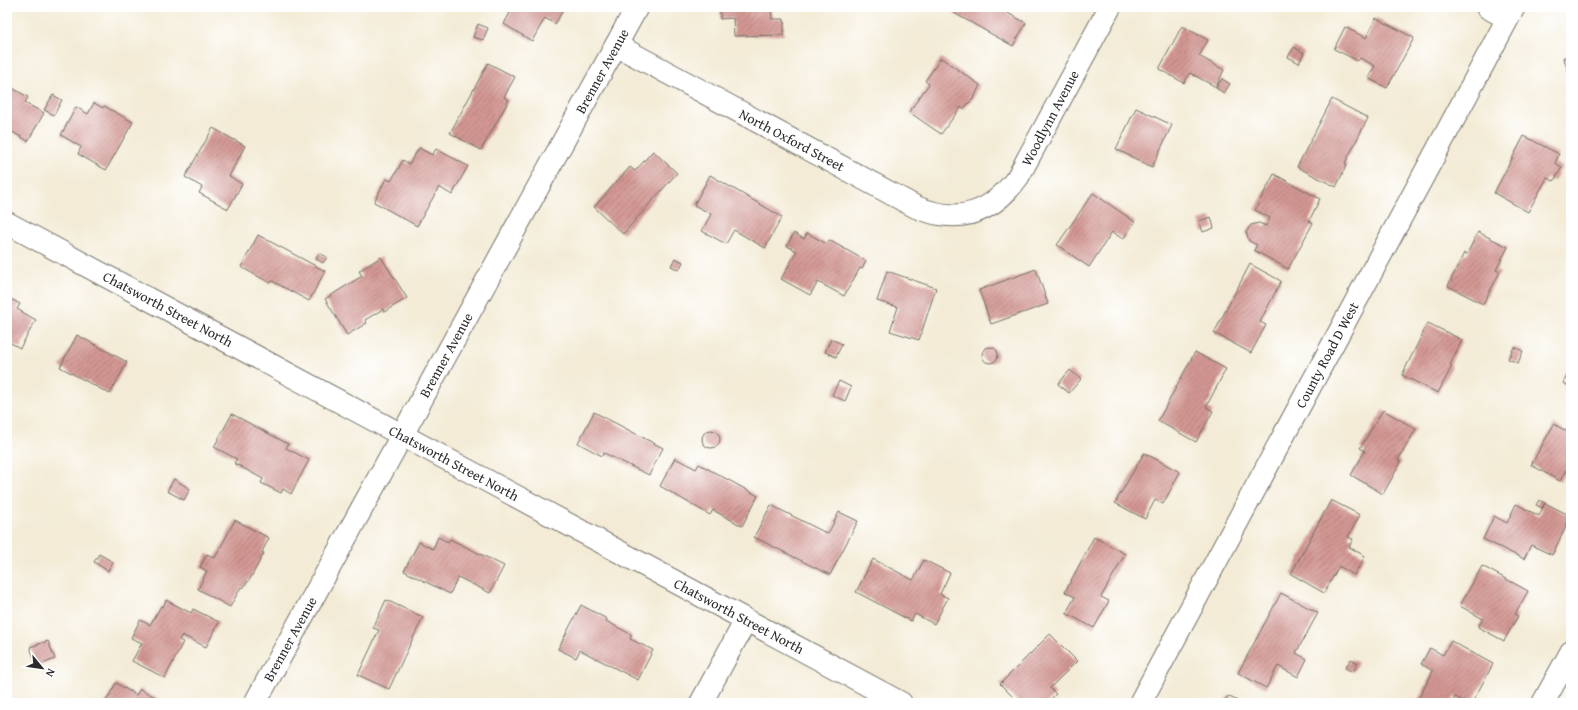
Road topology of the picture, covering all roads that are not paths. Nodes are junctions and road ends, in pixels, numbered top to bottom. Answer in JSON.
{"nodes":[{"id":1,"x":637,"y":7,"type":"edge"},
{"id":2,"x":1110,"y":7,"type":"edge"},
{"id":3,"x":1487,"y":7,"type":"edge"},
{"id":4,"x":1511,"y":13,"type":"edge"},
{"id":5,"x":616,"y":46,"type":"junction"},
{"id":6,"x":973,"y":213,"type":"joint"},
{"id":7,"x":7,"y":223,"type":"edge"},
{"id":8,"x":402,"y":435,"type":"junction"},
{"id":9,"x":746,"y":620,"type":"junction"},
{"id":10,"x":1571,"y":652,"type":"edge"},
{"id":11,"x":255,"y":703,"type":"edge"},
{"id":12,"x":701,"y":703,"type":"edge"},
{"id":13,"x":901,"y":703,"type":"edge"},
{"id":14,"x":1140,"y":703,"type":"edge"},
{"id":15,"x":1543,"y":703,"type":"edge"}],
"edges":[{"from":1,"to":5,"type":"street","name":"Brenner Avenue"},
{"from":2,"to":6,"type":"street","name":"Woodlynn Avenue"},
{"from":3,"to":4,"type":"street"},
{"from":4,"to":14,"type":"street","name":"County Road D West"},
{"from":5,"to":6,"type":"street","name":"North Oxford Street"},
{"from":5,"to":8,"type":"street","name":"Brenner Avenue"},
{"from":7,"to":8,"type":"street","name":"Chatsworth Street North"},
{"from":8,"to":9,"type":"street","name":"Chatsworth Street North"},
{"from":8,"to":11,"type":"street","name":"Brenner Avenue"},
{"from":9,"to":12,"type":"street"},
{"from":9,"to":13,"type":"street","name":"Chatsworth Street North"},
{"from":10,"to":15,"type":"street"}]}
